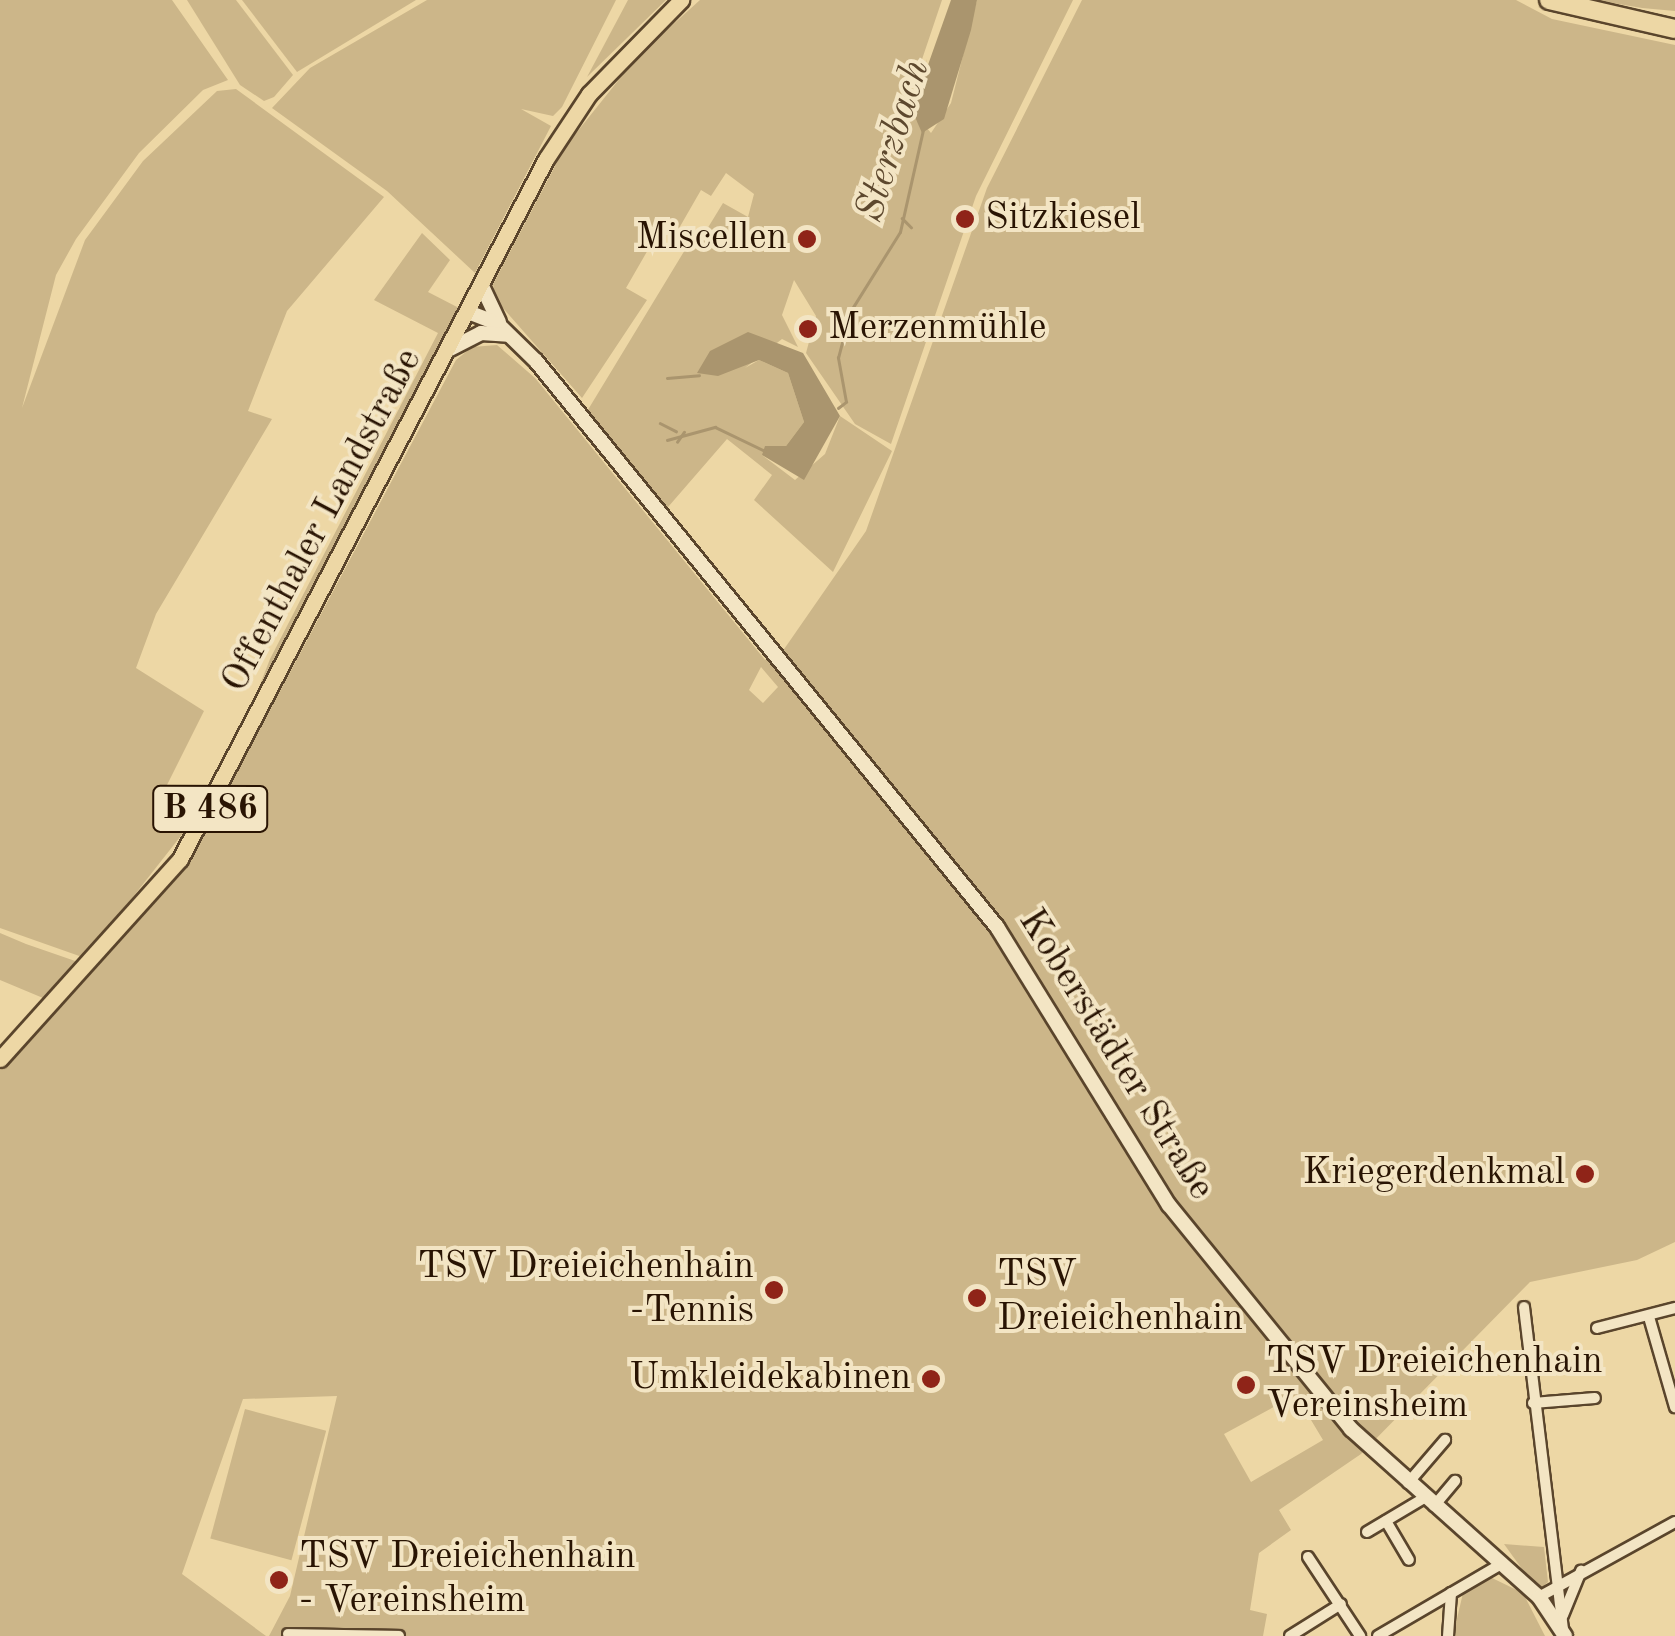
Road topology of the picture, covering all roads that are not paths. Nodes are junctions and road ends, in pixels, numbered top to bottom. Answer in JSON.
{"nodes":[{"id":1,"x":681,"y":0,"type":"edge"},
{"id":2,"x":1550,"y":0,"type":"edge"},
{"id":3,"x":1675,"y":29,"type":"edge"},
{"id":4,"x":482,"y":284,"type":"junction"},
{"id":5,"x":468,"y":312,"type":"junction"},
{"id":6,"x":508,"y":334,"type":"junction"},
{"id":7,"x":450,"y":349,"type":"junction"},
{"id":8,"x":0,"y":1058,"type":"edge"},
{"id":9,"x":1524,"y":1306,"type":"dead end"},
{"id":10,"x":1675,"y":1308,"type":"edge"},
{"id":11,"x":1649,"y":1317,"type":"junction"},
{"id":12,"x":1597,"y":1328,"type":"dead end"},
{"id":13,"x":1595,"y":1398,"type":"dead end"},
{"id":14,"x":1534,"y":1402,"type":"junction"},
{"id":15,"x":1675,"y":1407,"type":"edge"},
{"id":16,"x":1445,"y":1440,"type":"dead end"},
{"id":17,"x":1455,"y":1481,"type":"dead end"},
{"id":18,"x":1408,"y":1484,"type":"junction"},
{"id":19,"x":1429,"y":1502,"type":"junction"},
{"id":20,"x":1386,"y":1521,"type":"junction"},
{"id":21,"x":1675,"y":1522,"type":"edge"},
{"id":22,"x":1367,"y":1532,"type":"dead end"},
{"id":23,"x":1308,"y":1557,"type":"dead end"},
{"id":24,"x":1410,"y":1560,"type":"dead end"},
{"id":25,"x":1500,"y":1564,"type":"junction"},
{"id":26,"x":1586,"y":1567,"type":"junction"},
{"id":27,"x":1554,"y":1583,"type":"junction"},
{"id":28,"x":1451,"y":1593,"type":"junction"},
{"id":29,"x":1539,"y":1597,"type":"junction"},
{"id":30,"x":1341,"y":1604,"type":"junction"},
{"id":31,"x":288,"y":1634,"type":"edge"},
{"id":32,"x":399,"y":1636,"type":"edge"},
{"id":33,"x":1290,"y":1636,"type":"edge"},
{"id":34,"x":1360,"y":1636,"type":"edge"},
{"id":35,"x":1378,"y":1636,"type":"edge"},
{"id":36,"x":1448,"y":1636,"type":"edge"},
{"id":37,"x":1564,"y":1636,"type":"edge"}],
"edges":[{"from":1,"to":4,"type":"main road","name":"Offenthaler Landstraße","number":"B 486"},
{"from":2,"to":3,"type":"highway"},
{"from":4,"to":5,"type":"main road","name":"Offenthaler Landstraße","number":"B 486"},
{"from":4,"to":6,"type":"street"},
{"from":5,"to":6,"type":"street"},
{"from":5,"to":7,"type":"main road","name":"Offenthaler Landstraße","number":"B 486"},
{"from":6,"to":7,"type":"street"},
{"from":6,"to":18,"type":"street","name":"Koberstädter Straße"},
{"from":7,"to":8,"type":"main road","name":"Offenthaler Landstraße","number":"B 486"},
{"from":9,"to":14,"type":"street"},
{"from":10,"to":11,"type":"street"},
{"from":11,"to":12,"type":"street"},
{"from":11,"to":15,"type":"street"},
{"from":13,"to":14,"type":"street"},
{"from":14,"to":27,"type":"street"},
{"from":16,"to":18,"type":"street"},
{"from":17,"to":19,"type":"street"},
{"from":18,"to":19,"type":"street","name":"Koberstädter Straße"},
{"from":19,"to":20,"type":"street"},
{"from":19,"to":25,"type":"street","name":"Koberstädter Straße"},
{"from":20,"to":22,"type":"street"},
{"from":20,"to":24,"type":"street"},
{"from":21,"to":26,"type":"street"},
{"from":23,"to":30,"type":"street"},
{"from":25,"to":28,"type":"street"},
{"from":25,"to":29,"type":"street","name":"Koberstädter Straße"},
{"from":26,"to":27,"type":"street"},
{"from":26,"to":37,"type":"street"},
{"from":27,"to":29,"type":"street"},
{"from":27,"to":37,"type":"street"},
{"from":28,"to":35,"type":"street"},
{"from":28,"to":36,"type":"street"},
{"from":29,"to":37,"type":"street","name":"Koberstädter Straße"},
{"from":30,"to":33,"type":"street"},
{"from":30,"to":34,"type":"street"},
{"from":31,"to":32,"type":"street"}]}
